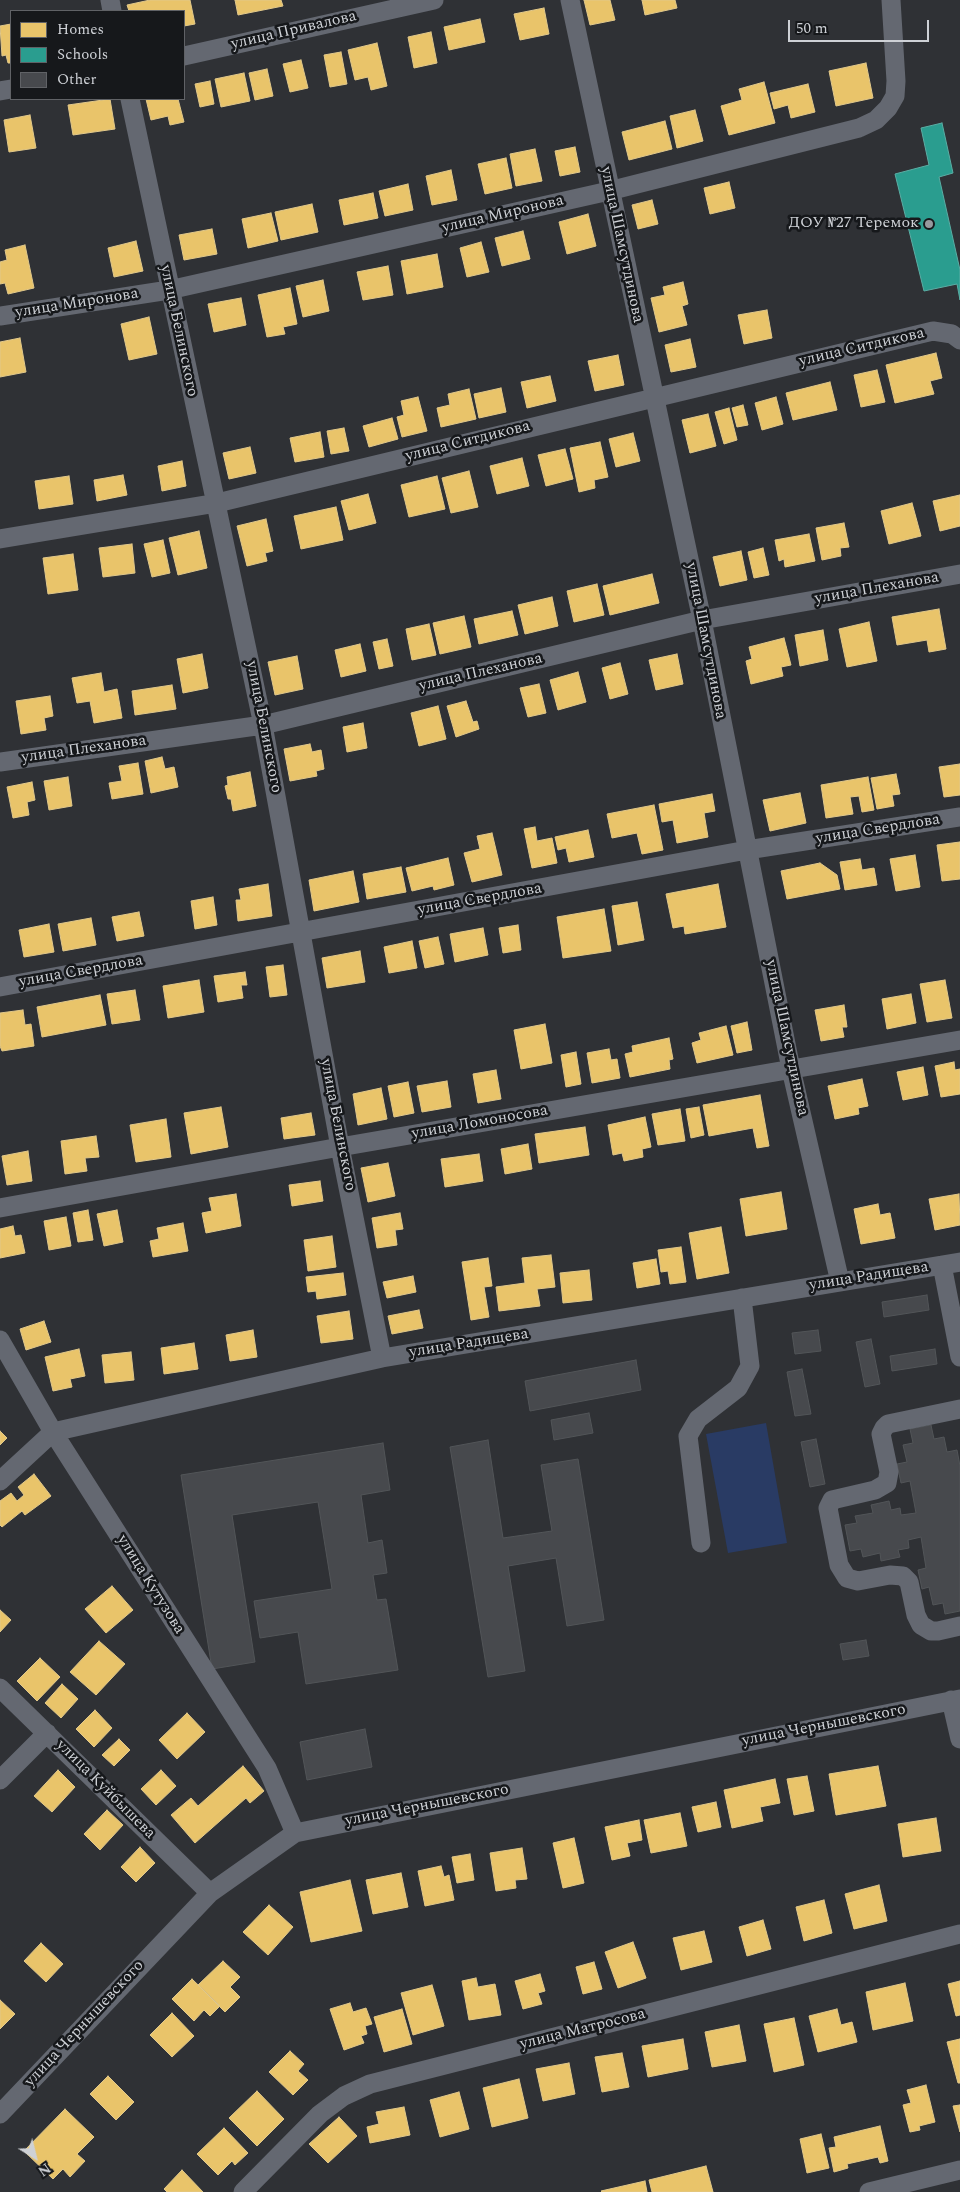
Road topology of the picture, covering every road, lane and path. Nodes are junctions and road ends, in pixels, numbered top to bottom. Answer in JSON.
{"nodes":[{"id":1,"x":434,"y":0,"type":"edge"},
{"id":2,"x":570,"y":0,"type":"edge"},
{"id":3,"x":891,"y":0,"type":"edge"},
{"id":4,"x":185,"y":56,"type":"edge"},
{"id":5,"x":130,"y":100,"type":"edge"},
{"id":6,"x":609,"y":191,"type":"junction"},
{"id":7,"x":169,"y":290,"type":"junction"},
{"id":8,"x":0,"y":316,"type":"edge"},
{"id":9,"x":960,"y":340,"type":"edge"},
{"id":10,"x":654,"y":398,"type":"junction"},
{"id":11,"x":217,"y":503,"type":"junction"},
{"id":12,"x":0,"y":539,"type":"edge"},
{"id":13,"x":960,"y":574,"type":"edge"},
{"id":14,"x":702,"y":620,"type":"junction"},
{"id":15,"x":263,"y":725,"type":"junction"},
{"id":16,"x":0,"y":762,"type":"edge"},
{"id":17,"x":960,"y":817,"type":"edge"},
{"id":18,"x":747,"y":850,"type":"junction"},
{"id":19,"x":302,"y":932,"type":"junction"},
{"id":20,"x":0,"y":987,"type":"edge"},
{"id":21,"x":960,"y":1040,"type":"edge"},
{"id":22,"x":791,"y":1068,"type":"junction"},
{"id":23,"x":340,"y":1147,"type":"junction"},
{"id":24,"x":0,"y":1208,"type":"edge"},
{"id":25,"x":951,"y":1264,"type":"edge"},
{"id":26,"x":840,"y":1282,"type":"junction"},
{"id":27,"x":742,"y":1298,"type":"junction"},
{"id":28,"x":0,"y":1340,"type":"edge"},
{"id":29,"x":960,"y":1357,"type":"edge"},
{"id":30,"x":382,"y":1358,"type":"junction"},
{"id":31,"x":960,"y":1410,"type":"edge"},
{"id":32,"x":53,"y":1432,"type":"junction"},
{"id":33,"x":0,"y":1481,"type":"edge"},
{"id":34,"x":701,"y":1543,"type":"dead end"},
{"id":35,"x":960,"y":1626,"type":"edge"},
{"id":36,"x":0,"y":1688,"type":"edge"},
{"id":37,"x":956,"y":1700,"type":"edge"},
{"id":38,"x":47,"y":1733,"type":"junction"},
{"id":39,"x":960,"y":1739,"type":"edge"},
{"id":40,"x":0,"y":1780,"type":"edge"},
{"id":41,"x":295,"y":1833,"type":"junction"},
{"id":42,"x":210,"y":1893,"type":"junction"},
{"id":43,"x":960,"y":1934,"type":"edge"},
{"id":44,"x":0,"y":2114,"type":"edge"},
{"id":45,"x":960,"y":2170,"type":"edge"},
{"id":46,"x":243,"y":2192,"type":"edge"},
{"id":47,"x":869,"y":2192,"type":"edge"}],
"edges":[{"from":1,"to":4,"type":"street","name":"улица Привалова"},
{"from":2,"to":6,"type":"street","name":"улица Шамсутдинова"},
{"from":3,"to":6,"type":"street","name":"улица Миронова"},
{"from":5,"to":7,"type":"street","name":"улица Белинского"},
{"from":6,"to":7,"type":"street","name":"улица Миронова"},
{"from":6,"to":10,"type":"street","name":"улица Шамсутдинова"},
{"from":7,"to":8,"type":"street","name":"улица Миронова"},
{"from":7,"to":11,"type":"street","name":"улица Белинского"},
{"from":9,"to":10,"type":"street","name":"улица Ситдикова"},
{"from":10,"to":11,"type":"street","name":"улица Ситдикова"},
{"from":10,"to":14,"type":"street","name":"улица Шамсутдинова"},
{"from":11,"to":12,"type":"street","name":"улица Ситдикова"},
{"from":11,"to":15,"type":"street","name":"улица Белинского"},
{"from":13,"to":14,"type":"street","name":"улица Плеханова"},
{"from":14,"to":15,"type":"street","name":"улица Плеханова"},
{"from":14,"to":18,"type":"street","name":"улица Шамсутдинова"},
{"from":15,"to":16,"type":"street","name":"улица Плеханова"},
{"from":15,"to":19,"type":"street","name":"улица Белинского"},
{"from":17,"to":18,"type":"street","name":"улица Свердлова"},
{"from":18,"to":19,"type":"street","name":"улица Свердлова"},
{"from":18,"to":22,"type":"street","name":"улица Шамсутдинова"},
{"from":19,"to":20,"type":"street","name":"улица Свердлова"},
{"from":19,"to":23,"type":"street","name":"улица Белинского"},
{"from":21,"to":22,"type":"street","name":"улица Ломоносова"},
{"from":22,"to":23,"type":"street","name":"улица Ломоносова"},
{"from":22,"to":26,"type":"street","name":"улица Шамсутдинова"},
{"from":23,"to":24,"type":"street","name":"улица Ломоносова"},
{"from":23,"to":30,"type":"street","name":"улица Белинского"},
{"from":25,"to":26,"type":"street","name":"улица Радищева"},
{"from":25,"to":29,"type":"street"},
{"from":26,"to":27,"type":"street","name":"улица Радищева"},
{"from":27,"to":30,"type":"street","name":"улица Радищева"},
{"from":27,"to":34,"type":"street"},
{"from":28,"to":32,"type":"street","name":"улица Кутузова"},
{"from":30,"to":32,"type":"street","name":"улица Радищева"},
{"from":31,"to":35,"type":"street"},
{"from":32,"to":33,"type":"street"},
{"from":32,"to":41,"type":"street","name":"улица Кутузова"},
{"from":36,"to":38,"type":"street","name":"улица Куйбышева"},
{"from":37,"to":39,"type":"street"},
{"from":37,"to":41,"type":"street","name":"улица Чернышевского"},
{"from":38,"to":40,"type":"street"},
{"from":38,"to":42,"type":"street","name":"улица Куйбышева"},
{"from":41,"to":42,"type":"street","name":"улица Чернышевского"},
{"from":42,"to":44,"type":"street","name":"улица Чернышевского"},
{"from":43,"to":46,"type":"street","name":"улица Матросова"},
{"from":45,"to":47,"type":"street"}]}
